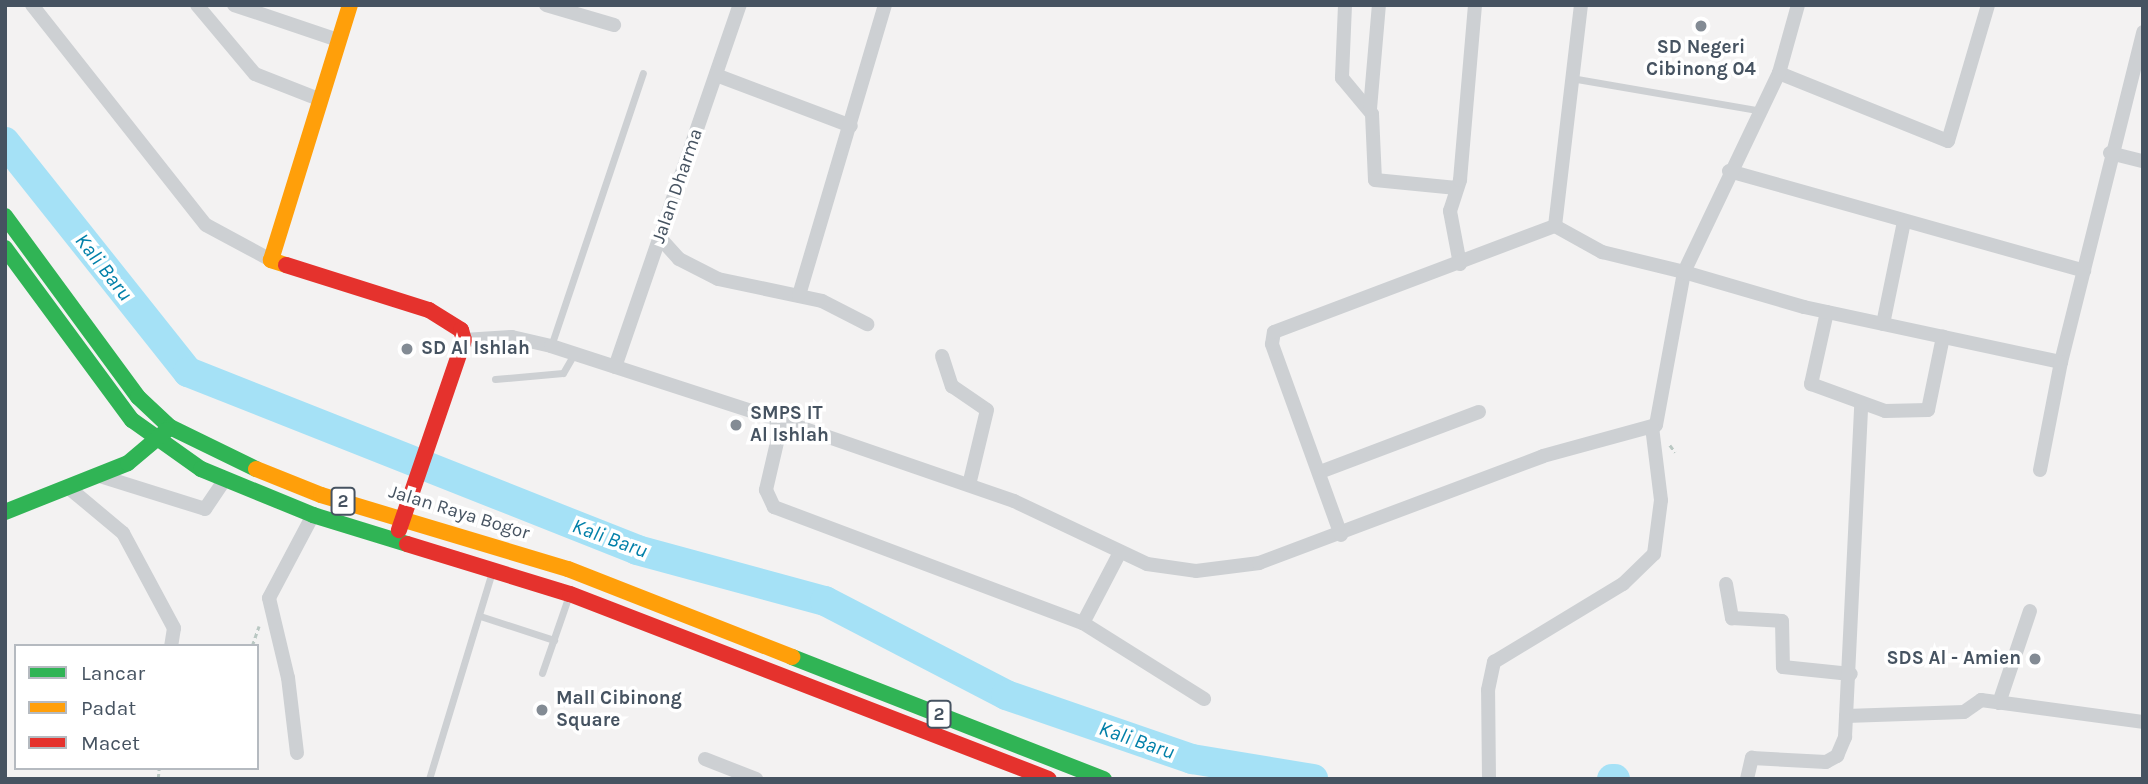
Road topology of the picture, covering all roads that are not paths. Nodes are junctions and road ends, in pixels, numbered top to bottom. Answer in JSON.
{"nodes":[{"id":1,"x":32,"y":5,"type":"edge"},
{"id":2,"x":197,"y":5,"type":"edge"},
{"id":3,"x":234,"y":5,"type":"edge"},
{"id":4,"x":350,"y":5,"type":"edge"},
{"id":5,"x":547,"y":5,"type":"edge"},
{"id":6,"x":740,"y":5,"type":"edge"},
{"id":7,"x":885,"y":5,"type":"edge"},
{"id":8,"x":1345,"y":5,"type":"edge"},
{"id":9,"x":1380,"y":5,"type":"edge"},
{"id":10,"x":1475,"y":5,"type":"edge"},
{"id":11,"x":1581,"y":5,"type":"edge"},
{"id":12,"x":1798,"y":5,"type":"edge"},
{"id":13,"x":1987,"y":5,"type":"edge"},
{"id":14,"x":614,"y":25,"type":"dead end"},
{"id":15,"x":2143,"y":32,"type":"edge"},
{"id":16,"x":338,"y":40,"type":"junction"},
{"id":17,"x":643,"y":73,"type":"dead end"},
{"id":18,"x":1779,"y":73,"type":"junction"},
{"id":19,"x":716,"y":75,"type":"junction"},
{"id":20,"x":1570,"y":78,"type":"junction"},
{"id":21,"x":321,"y":100,"type":"junction"},
{"id":22,"x":1370,"y":109,"type":"junction"},
{"id":23,"x":1757,"y":110,"type":"junction"},
{"id":24,"x":851,"y":126,"type":"junction"},
{"id":25,"x":2110,"y":153,"type":"junction"},
{"id":26,"x":2143,"y":161,"type":"edge"},
{"id":27,"x":1729,"y":171,"type":"junction"},
{"id":28,"x":1457,"y":188,"type":"junction"},
{"id":29,"x":5,"y":216,"type":"edge"},
{"id":30,"x":1904,"y":222,"type":"junction"},
{"id":31,"x":1555,"y":226,"type":"junction"},
{"id":32,"x":660,"y":238,"type":"junction"},
{"id":33,"x":5,"y":248,"type":"edge"},
{"id":34,"x":271,"y":260,"type":"junction"},
{"id":35,"x":1461,"y":264,"type":"junction"},
{"id":36,"x":2084,"y":271,"type":"junction"},
{"id":37,"x":1684,"y":272,"type":"junction"},
{"id":38,"x":799,"y":295,"type":"junction"},
{"id":39,"x":1827,"y":312,"type":"junction"},
{"id":40,"x":867,"y":324,"type":"dead end"},
{"id":41,"x":1883,"y":324,"type":"junction"},
{"id":42,"x":1943,"y":337,"type":"junction"},
{"id":43,"x":464,"y":340,"type":"junction"},
{"id":44,"x":551,"y":346,"type":"junction"},
{"id":45,"x":575,"y":353,"type":"junction"},
{"id":46,"x":942,"y":356,"type":"dead end"},
{"id":47,"x":2061,"y":362,"type":"junction"},
{"id":48,"x":615,"y":367,"type":"junction"},
{"id":49,"x":495,"y":379,"type":"dead end"},
{"id":50,"x":1861,"y":405,"type":"junction"},
{"id":51,"x":1479,"y":412,"type":"dead end"},
{"id":52,"x":782,"y":421,"type":"junction"},
{"id":53,"x":170,"y":426,"type":"junction"},
{"id":54,"x":1652,"y":427,"type":"junction"},
{"id":55,"x":157,"y":443,"type":"junction"},
{"id":56,"x":2040,"y":470,"type":"dead end"},
{"id":57,"x":1320,"y":472,"type":"junction"},
{"id":58,"x":100,"y":476,"type":"junction"},
{"id":59,"x":225,"y":479,"type":"junction"},
{"id":60,"x":969,"y":485,"type":"junction"},
{"id":61,"x":69,"y":488,"type":"junction"},
{"id":62,"x":5,"y":512,"type":"edge"},
{"id":63,"x":313,"y":515,"type":"junction"},
{"id":64,"x":404,"y":517,"type":"junction"},
{"id":65,"x":1341,"y":535,"type":"junction"},
{"id":66,"x":396,"y":537,"type":"junction"},
{"id":67,"x":1119,"y":554,"type":"junction"},
{"id":68,"x":494,"y":568,"type":"junction"},
{"id":69,"x":1726,"y":584,"type":"dead end"},
{"id":70,"x":570,"y":594,"type":"junction"},
{"id":71,"x":2030,"y":611,"type":"dead end"},
{"id":72,"x":480,"y":616,"type":"junction"},
{"id":73,"x":1083,"y":623,"type":"junction"},
{"id":74,"x":554,"y":640,"type":"junction"},
{"id":75,"x":171,"y":644,"type":"edge"},
{"id":76,"x":774,"y":650,"type":"junction"},
{"id":77,"x":766,"y":672,"type":"junction"},
{"id":78,"x":542,"y":673,"type":"dead end"},
{"id":79,"x":1851,"y":674,"type":"junction"},
{"id":80,"x":1204,"y":699,"type":"dead end"},
{"id":81,"x":1999,"y":702,"type":"junction"},
{"id":82,"x":1846,"y":716,"type":"junction"},
{"id":83,"x":2143,"y":722,"type":"edge"},
{"id":84,"x":297,"y":753,"type":"dead end"},
{"id":85,"x":705,"y":760,"type":"dead end"},
{"id":86,"x":1748,"y":773,"type":"edge"},
{"id":87,"x":1489,"y":775,"type":"edge"},
{"id":88,"x":429,"y":779,"type":"edge"},
{"id":89,"x":756,"y":779,"type":"edge"},
{"id":90,"x":1049,"y":779,"type":"edge"},
{"id":91,"x":1104,"y":779,"type":"edge"}],
"edges":[{"from":1,"to":34,"type":"street"},
{"from":2,"to":21,"type":"street"},
{"from":3,"to":16,"type":"street"},
{"from":4,"to":16,"type":"main road"},
{"from":5,"to":14,"type":"street"},
{"from":6,"to":19,"type":"street","name":"Jalan Dharma"},
{"from":7,"to":24,"type":"street"},
{"from":8,"to":22,"type":"street"},
{"from":9,"to":22,"type":"street"},
{"from":10,"to":28,"type":"street"},
{"from":11,"to":20,"type":"street"},
{"from":12,"to":18,"type":"street"},
{"from":13,"to":18,"type":"street"},
{"from":15,"to":25,"type":"street"},
{"from":16,"to":21,"type":"main road"},
{"from":17,"to":44,"type":"lane"},
{"from":18,"to":23,"type":"street"},
{"from":19,"to":24,"type":"street"},
{"from":19,"to":32,"type":"street","name":"Jalan Dharma"},
{"from":20,"to":23,"type":"lane"},
{"from":20,"to":31,"type":"street"},
{"from":21,"to":34,"type":"main road"},
{"from":22,"to":28,"type":"street"},
{"from":23,"to":27,"type":"street"},
{"from":24,"to":38,"type":"street"},
{"from":25,"to":26,"type":"street"},
{"from":25,"to":36,"type":"street"},
{"from":27,"to":30,"type":"street"},
{"from":27,"to":37,"type":"street"},
{"from":28,"to":35,"type":"street"},
{"from":29,"to":53,"type":"main road","name":"Jalan Raya Bogor","number":"2"},
{"from":30,"to":36,"type":"street"},
{"from":30,"to":41,"type":"street"},
{"from":31,"to":35,"type":"street"},
{"from":31,"to":37,"type":"street"},
{"from":32,"to":38,"type":"street"},
{"from":32,"to":48,"type":"street","name":"Jalan Dharma"},
{"from":33,"to":55,"type":"main road","number":"2"},
{"from":34,"to":43,"type":"main road"},
{"from":35,"to":57,"type":"street"},
{"from":36,"to":47,"type":"street"},
{"from":37,"to":39,"type":"street"},
{"from":37,"to":54,"type":"street"},
{"from":38,"to":40,"type":"street"},
{"from":39,"to":41,"type":"street"},
{"from":39,"to":50,"type":"street"},
{"from":41,"to":42,"type":"street"},
{"from":42,"to":47,"type":"street"},
{"from":42,"to":50,"type":"street"},
{"from":43,"to":44,"type":"street"},
{"from":43,"to":64,"type":"main road"},
{"from":44,"to":45,"type":"street"},
{"from":45,"to":48,"type":"street"},
{"from":45,"to":49,"type":"lane"},
{"from":46,"to":60,"type":"street"},
{"from":47,"to":56,"type":"street"},
{"from":48,"to":52,"type":"street"},
{"from":50,"to":79,"type":"street"},
{"from":51,"to":57,"type":"street"},
{"from":52,"to":60,"type":"street"},
{"from":52,"to":73,"type":"street"},
{"from":53,"to":55,"type":"main road"},
{"from":53,"to":64,"type":"main road","name":"Jalan Raya Bogor","number":"2"},
{"from":54,"to":65,"type":"street"},
{"from":54,"to":87,"type":"street"},
{"from":55,"to":58,"type":"main road"},
{"from":55,"to":59,"type":"main road","number":"2"},
{"from":57,"to":65,"type":"street"},
{"from":58,"to":59,"type":"street"},
{"from":58,"to":61,"type":"main road"},
{"from":59,"to":63,"type":"main road","number":"2"},
{"from":60,"to":67,"type":"street"},
{"from":61,"to":62,"type":"main road"},
{"from":61,"to":75,"type":"street"},
{"from":63,"to":66,"type":"main road","number":"2"},
{"from":63,"to":84,"type":"street"},
{"from":64,"to":66,"type":"main road"},
{"from":64,"to":76,"type":"main road","name":"Jalan Raya Bogor","number":"2"},
{"from":65,"to":67,"type":"street"},
{"from":66,"to":68,"type":"main road","number":"2"},
{"from":67,"to":73,"type":"street"},
{"from":68,"to":70,"type":"main road","number":"2"},
{"from":68,"to":72,"type":"lane"},
{"from":69,"to":79,"type":"street"},
{"from":70,"to":74,"type":"lane"},
{"from":70,"to":77,"type":"main road","number":"2"},
{"from":71,"to":81,"type":"street"},
{"from":72,"to":74,"type":"lane"},
{"from":72,"to":88,"type":"lane"},
{"from":73,"to":80,"type":"street"},
{"from":74,"to":78,"type":"lane"},
{"from":76,"to":77,"type":"main road"},
{"from":76,"to":91,"type":"main road","name":"Jalan Raya Bogor","number":"2"},
{"from":77,"to":90,"type":"main road","number":"2"},
{"from":79,"to":82,"type":"street"},
{"from":81,"to":82,"type":"street"},
{"from":81,"to":83,"type":"street"},
{"from":82,"to":86,"type":"street"},
{"from":85,"to":89,"type":"street"}]}
